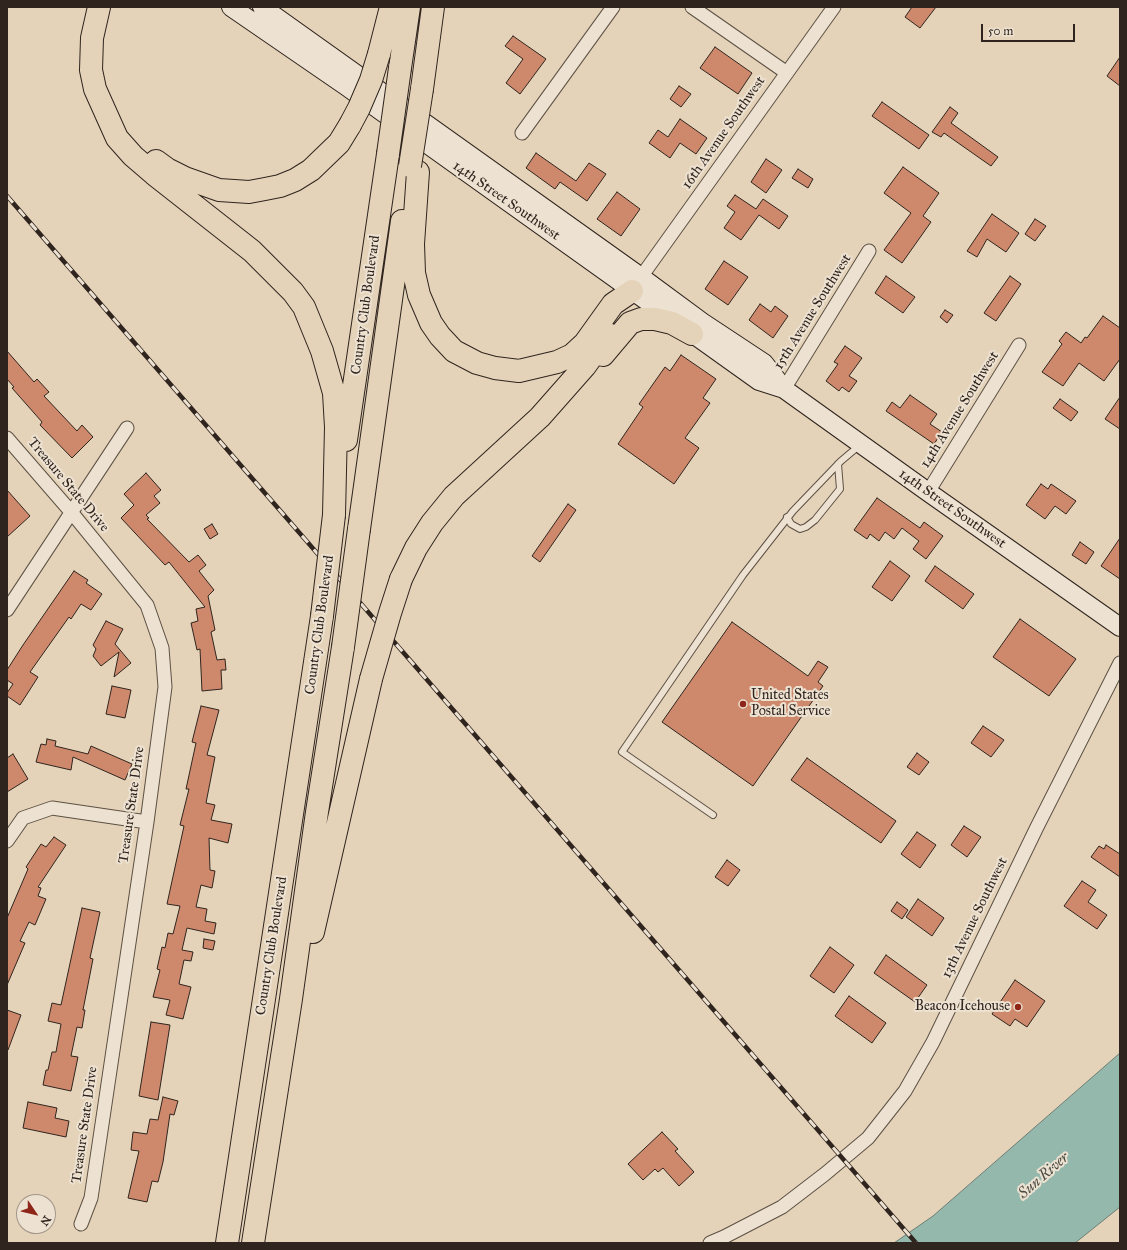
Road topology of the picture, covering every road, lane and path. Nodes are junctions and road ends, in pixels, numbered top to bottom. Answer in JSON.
{"nodes":[{"id":1,"x":231,"y":7,"type":"edge"},
{"id":2,"x":262,"y":7,"type":"edge"},
{"id":3,"x":391,"y":7,"type":"edge"},
{"id":4,"x":409,"y":7,"type":"edge"},
{"id":5,"x":433,"y":7,"type":"edge"},
{"id":6,"x":613,"y":7,"type":"edge"},
{"id":7,"x":692,"y":7,"type":"edge"},
{"id":8,"x":834,"y":7,"type":"edge"},
{"id":9,"x":109,"y":8,"type":"edge"},
{"id":10,"x":787,"y":73,"type":"junction"},
{"id":11,"x":522,"y":133,"type":"dead end"},
{"id":12,"x":414,"y":169,"type":"junction"},
{"id":13,"x":869,"y":251,"type":"dead end"},
{"id":14,"x":637,"y":284,"type":"junction"},
{"id":15,"x":692,"y":334,"type":"junction"},
{"id":16,"x":1019,"y":345,"type":"dead end"},
{"id":17,"x":566,"y":387,"type":"junction"},
{"id":18,"x":784,"y":389,"type":"junction"},
{"id":19,"x":127,"y":428,"type":"dead end"},
{"id":20,"x":7,"y":438,"type":"edge"},
{"id":21,"x":861,"y":444,"type":"junction"},
{"id":22,"x":838,"y":464,"type":"junction"},
{"id":23,"x":928,"y":492,"type":"junction"},
{"id":24,"x":72,"y":513,"type":"junction"},
{"id":25,"x":334,"y":515,"type":"junction"},
{"id":26,"x":788,"y":517,"type":"junction"},
{"id":27,"x":7,"y":610,"type":"edge"},
{"id":28,"x":1120,"y":627,"type":"edge"},
{"id":29,"x":1120,"y":663,"type":"edge"},
{"id":30,"x":712,"y":815,"type":"dead end"},
{"id":31,"x":146,"y":822,"type":"junction"},
{"id":32,"x":7,"y":841,"type":"edge"},
{"id":33,"x":291,"y":999,"type":"junction"},
{"id":34,"x":81,"y":1224,"type":"dead end"},
{"id":35,"x":227,"y":1243,"type":"edge"},
{"id":36,"x":254,"y":1243,"type":"edge"},
{"id":37,"x":710,"y":1243,"type":"edge"}],
"edges":[{"from":1,"to":14,"type":"street","name":"14th Street Southwest"},
{"from":2,"to":14,"type":"street","name":"14th Street Southwest"},
{"from":3,"to":9,"type":"highway","bridge":true},
{"from":4,"to":25,"type":"highway","name":"Country Club Boulevard","bridge":true},
{"from":5,"to":12,"type":"highway","name":"Country Club Boulevard","bridge":true},
{"from":6,"to":11,"type":"street"},
{"from":7,"to":10,"type":"street"},
{"from":8,"to":10,"type":"street","name":"16th Avenue Southwest"},
{"from":9,"to":25,"type":"highway"},
{"from":10,"to":14,"type":"street","name":"16th Avenue Southwest"},
{"from":12,"to":14,"type":"highway"},
{"from":12,"to":33,"type":"highway","name":"Country Club Boulevard","bridge":true},
{"from":13,"to":18,"type":"street","name":"15th Avenue Southwest"},
{"from":14,"to":15,"type":"street","name":"14th Street Southwest"},
{"from":14,"to":17,"type":"highway"},
{"from":14,"to":18,"type":"street","name":"14th Street Southwest"},
{"from":15,"to":17,"type":"highway"},
{"from":15,"to":18,"type":"street","name":"14th Street Southwest"},
{"from":16,"to":23,"type":"street","name":"14th Avenue Southwest"},
{"from":17,"to":33,"type":"highway","bridge":true},
{"from":18,"to":21,"type":"street","name":"14th Street Southwest"},
{"from":19,"to":24,"type":"street"},
{"from":20,"to":24,"type":"street","name":"Treasure State Drive"},
{"from":21,"to":22,"type":"lane"},
{"from":21,"to":23,"type":"street","name":"14th Street Southwest"},
{"from":22,"to":26,"type":"lane"},
{"from":22,"to":26,"type":"lane"},
{"from":23,"to":28,"type":"street","name":"14th Street Southwest"},
{"from":24,"to":27,"type":"street"},
{"from":24,"to":31,"type":"street","name":"Treasure State Drive"},
{"from":25,"to":35,"type":"highway","name":"Country Club Boulevard","bridge":true},
{"from":26,"to":30,"type":"lane"},
{"from":29,"to":37,"type":"street","name":"13th Avenue Southwest"},
{"from":31,"to":32,"type":"street"},
{"from":31,"to":34,"type":"street","name":"Treasure State Drive"},
{"from":33,"to":36,"type":"highway","name":"Country Club Boulevard"}]}
